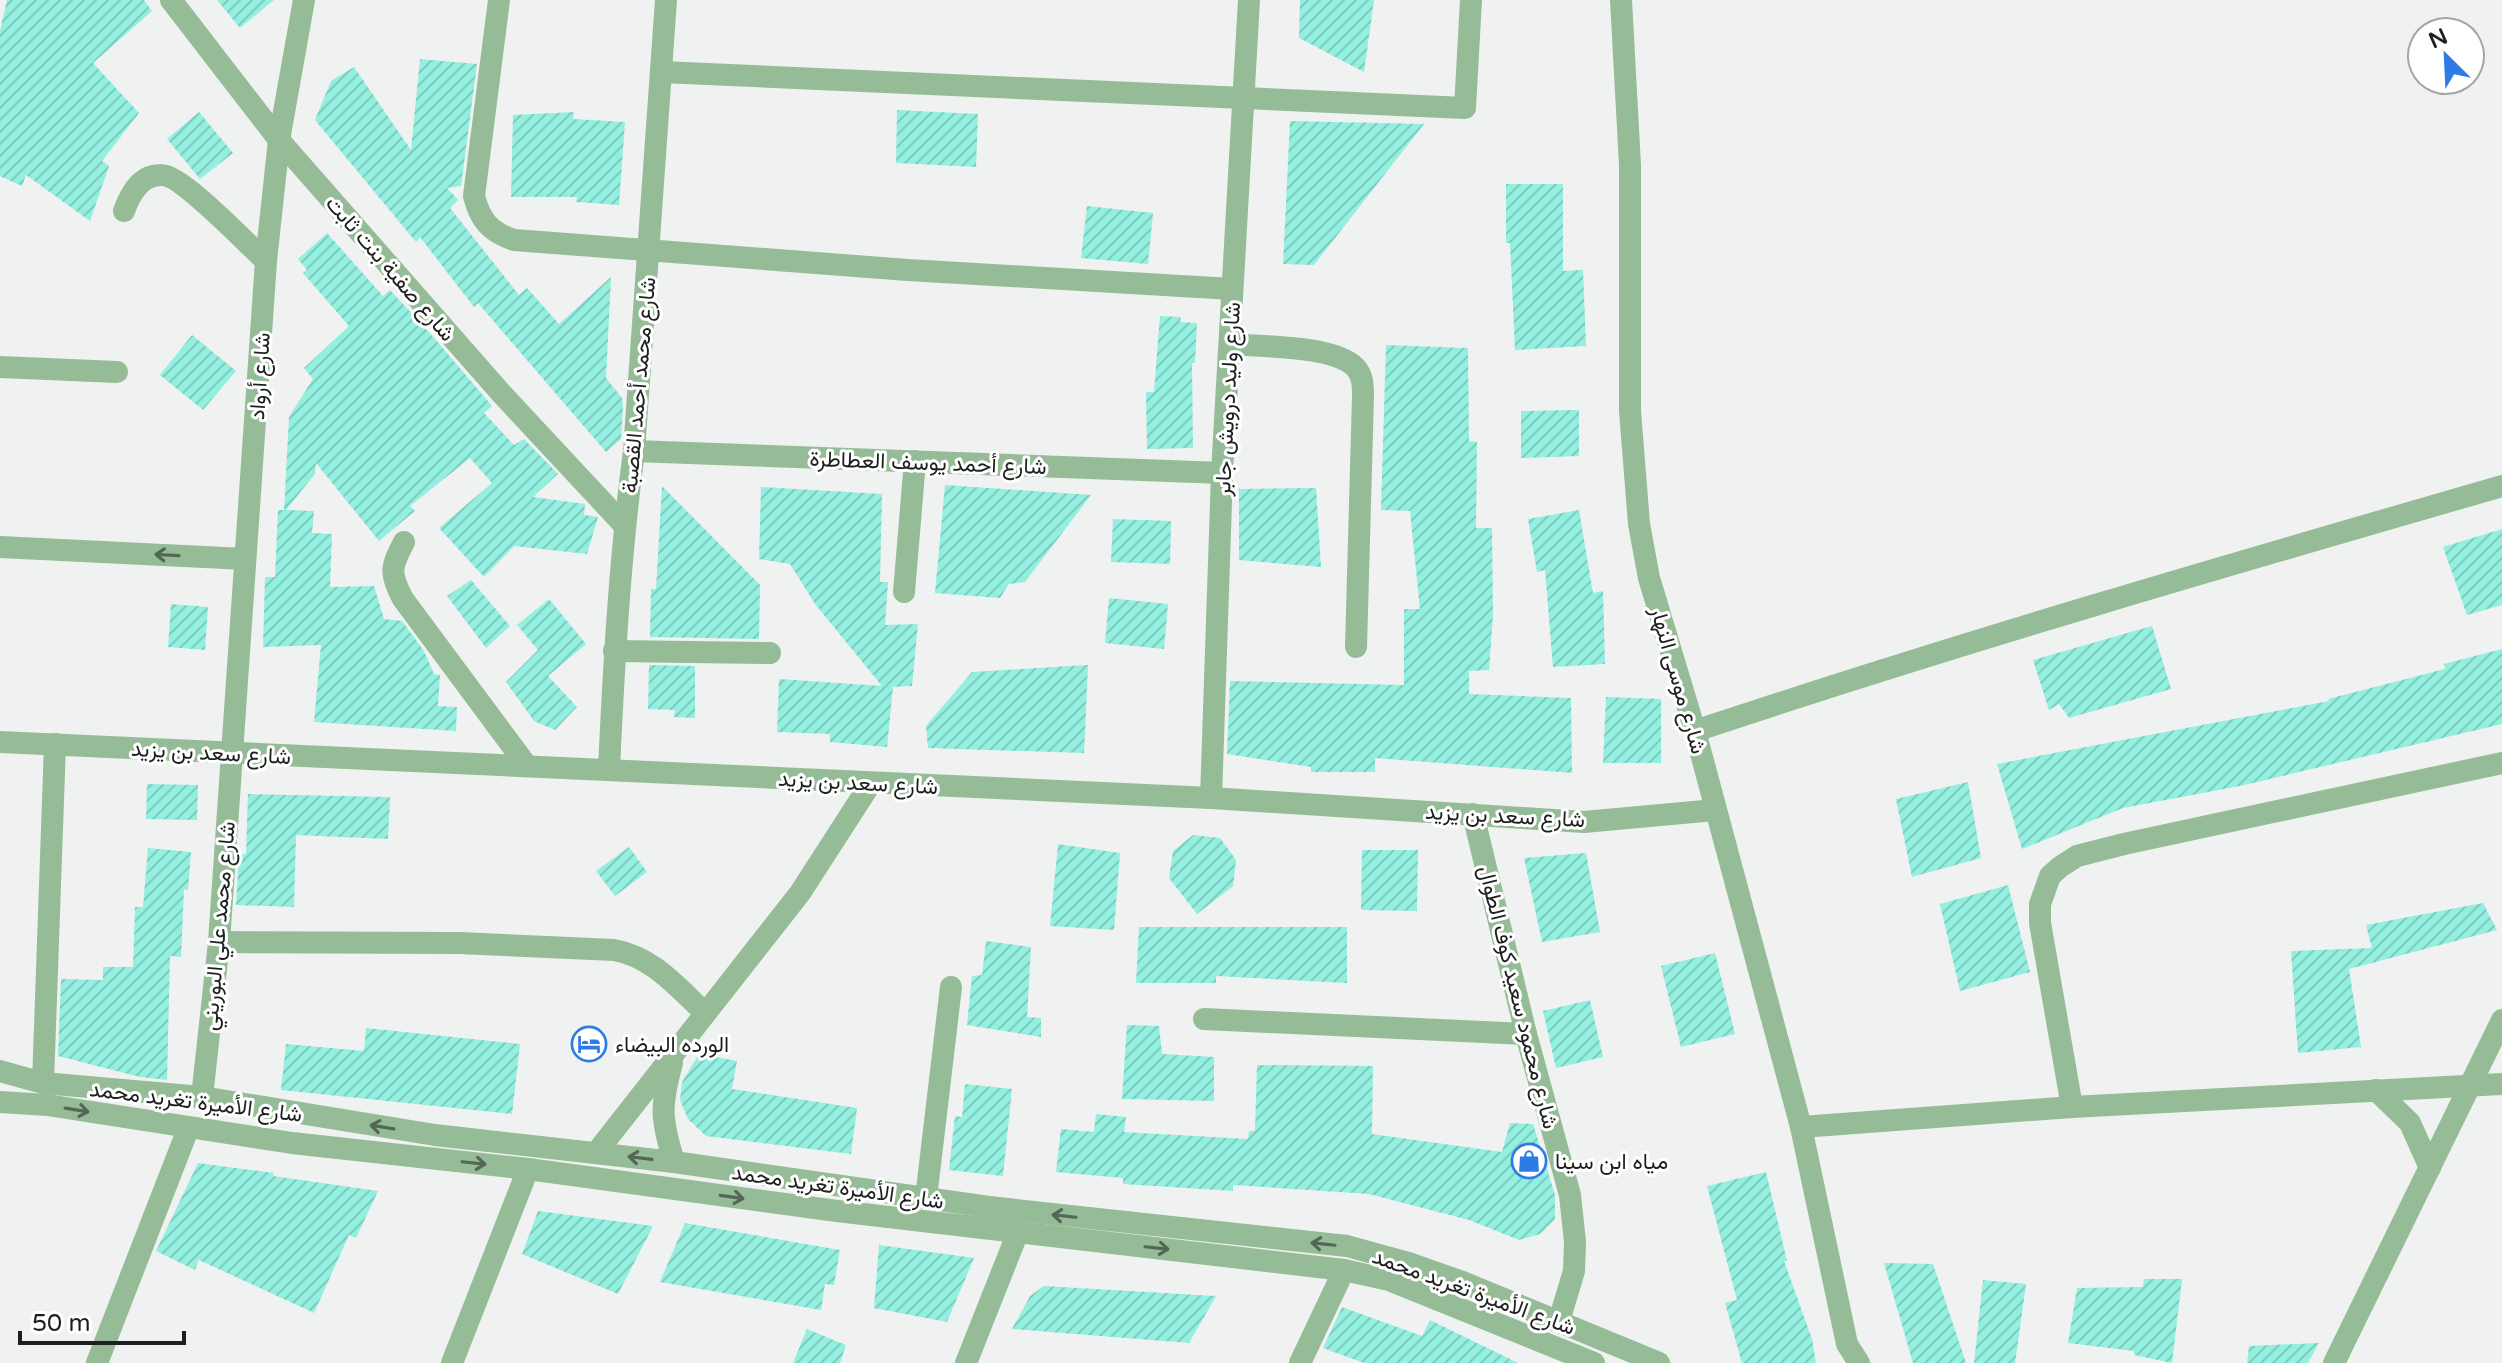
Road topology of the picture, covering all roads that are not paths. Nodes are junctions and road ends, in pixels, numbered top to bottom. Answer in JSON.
{"nodes":[{"id":1,"x":171,"y":0,"type":"edge"},
{"id":2,"x":304,"y":0,"type":"edge"},
{"id":3,"x":499,"y":0,"type":"edge"},
{"id":4,"x":666,"y":0,"type":"edge"},
{"id":5,"x":1249,"y":0,"type":"edge"},
{"id":6,"x":1471,"y":0,"type":"edge"},
{"id":7,"x":1621,"y":0,"type":"edge"},
{"id":8,"x":662,"y":72,"type":"junction"},
{"id":9,"x":1242,"y":99,"type":"junction"},
{"id":10,"x":279,"y":140,"type":"junction"},
{"id":11,"x":124,"y":211,"type":"dead end"},
{"id":12,"x":650,"y":248,"type":"junction"},
{"id":13,"x":266,"y":261,"type":"junction"},
{"id":14,"x":1232,"y":289,"type":"junction"},
{"id":15,"x":1230,"y":344,"type":"junction"},
{"id":16,"x":0,"y":367,"type":"edge"},
{"id":17,"x":117,"y":372,"type":"dead end"},
{"id":18,"x":634,"y":451,"type":"junction"},
{"id":19,"x":915,"y":461,"type":"junction"},
{"id":20,"x":1222,"y":473,"type":"junction"},
{"id":21,"x":2502,"y":486,"type":"edge"},
{"id":22,"x":624,"y":525,"type":"junction"},
{"id":23,"x":404,"y":542,"type":"dead end"},
{"id":24,"x":0,"y":547,"type":"edge"},
{"id":25,"x":245,"y":559,"type":"junction"},
{"id":26,"x":904,"y":592,"type":"dead end"},
{"id":27,"x":1356,"y":647,"type":"dead end"},
{"id":28,"x":614,"y":651,"type":"junction"},
{"id":29,"x":770,"y":653,"type":"dead end"},
{"id":30,"x":1695,"y":731,"type":"junction"},
{"id":31,"x":0,"y":742,"type":"edge"},
{"id":32,"x":55,"y":744,"type":"junction"},
{"id":33,"x":231,"y":754,"type":"junction"},
{"id":34,"x":2502,"y":763,"type":"edge"},
{"id":35,"x":527,"y":766,"type":"junction"},
{"id":36,"x":609,"y":769,"type":"junction"},
{"id":37,"x":871,"y":783,"type":"junction"},
{"id":38,"x":1211,"y":798,"type":"junction"},
{"id":39,"x":1715,"y":810,"type":"junction"},
{"id":40,"x":1473,"y":814,"type":"junction"},
{"id":41,"x":219,"y":942,"type":"junction"},
{"id":42,"x":951,"y":987,"type":"dead end"},
{"id":43,"x":705,"y":1013,"type":"junction"},
{"id":44,"x":1204,"y":1019,"type":"dead end"},
{"id":45,"x":2502,"y":1020,"type":"edge"},
{"id":46,"x":1526,"y":1034,"type":"junction"},
{"id":47,"x":675,"y":1052,"type":"junction"},
{"id":48,"x":0,"y":1071,"type":"edge"},
{"id":49,"x":43,"y":1083,"type":"junction"},
{"id":50,"x":2502,"y":1084,"type":"edge"},
{"id":51,"x":2470,"y":1087,"type":"junction"},
{"id":52,"x":2376,"y":1090,"type":"junction"},
{"id":53,"x":202,"y":1097,"type":"junction"},
{"id":54,"x":0,"y":1102,"type":"edge"},
{"id":55,"x":2072,"y":1107,"type":"junction"},
{"id":56,"x":1801,"y":1127,"type":"junction"},
{"id":57,"x":188,"y":1129,"type":"junction"},
{"id":58,"x":596,"y":1153,"type":"junction"},
{"id":59,"x":674,"y":1162,"type":"junction"},
{"id":60,"x":2430,"y":1168,"type":"junction"},
{"id":61,"x":528,"y":1169,"type":"junction"},
{"id":62,"x":926,"y":1198,"type":"junction"},
{"id":63,"x":1018,"y":1232,"type":"junction"},
{"id":64,"x":1344,"y":1270,"type":"junction"},
{"id":65,"x":1559,"y":1321,"type":"junction"},
{"id":66,"x":1849,"y":1357,"type":"edge"},
{"id":67,"x":97,"y":1363,"type":"edge"},
{"id":68,"x":452,"y":1363,"type":"edge"},
{"id":69,"x":966,"y":1363,"type":"edge"},
{"id":70,"x":1300,"y":1363,"type":"edge"},
{"id":71,"x":1594,"y":1363,"type":"edge"},
{"id":72,"x":1659,"y":1363,"type":"edge"},
{"id":73,"x":2334,"y":1363,"type":"edge"}],
"edges":[{"from":1,"to":10,"type":"street","name":"شارع صفية بنت ثابت"},
{"from":2,"to":10,"type":"street","name":"شارع أرواد"},
{"from":3,"to":12,"type":"street"},
{"from":4,"to":8,"type":"street","name":"شارع محمد أحمد القصبة"},
{"from":5,"to":9,"type":"street","name":"شارع وليد درويش جابر"},
{"from":6,"to":9,"type":"street"},
{"from":7,"to":30,"type":"street","name":"شارع موسى النهار"},
{"from":8,"to":9,"type":"street"},
{"from":8,"to":12,"type":"street","name":"شارع محمد أحمد القصبة"},
{"from":9,"to":14,"type":"street","name":"شارع وليد درويش جابر"},
{"from":10,"to":13,"type":"street","name":"شارع أرواد"},
{"from":10,"to":22,"type":"street","name":"شارع صفية بنت ثابت"},
{"from":11,"to":13,"type":"street"},
{"from":12,"to":14,"type":"street"},
{"from":12,"to":18,"type":"street","name":"شارع محمد أحمد القصبة"},
{"from":13,"to":25,"type":"street","name":"شارع أرواد"},
{"from":14,"to":15,"type":"street","name":"شارع وليد درويش جابر"},
{"from":15,"to":20,"type":"street","name":"شارع وليد درويش جابر"},
{"from":15,"to":27,"type":"street"},
{"from":16,"to":17,"type":"street"},
{"from":18,"to":19,"type":"street","name":"شارع أحمد يوسف العطاطرة"},
{"from":18,"to":22,"type":"street","name":"شارع محمد أحمد القصبة"},
{"from":19,"to":20,"type":"street","name":"شارع أحمد يوسف العطاطرة"},
{"from":19,"to":26,"type":"street"},
{"from":20,"to":38,"type":"street","name":"شارع وليد درويش جابر"},
{"from":21,"to":30,"type":"street"},
{"from":22,"to":28,"type":"street","name":"شارع محمد أحمد القصبة"},
{"from":23,"to":35,"type":"street"},
{"from":25,"to":24,"type":"street","one_way":true},
{"from":25,"to":33,"type":"street","name":"شارع أرواد"},
{"from":28,"to":29,"type":"street"},
{"from":28,"to":36,"type":"street","name":"شارع محمد أحمد القصبة"},
{"from":30,"to":39,"type":"street","name":"شارع موسى النهار"},
{"from":31,"to":32,"type":"street","name":"شارع سعد بن يزيد"},
{"from":32,"to":33,"type":"street","name":"شارع سعد بن يزيد"},
{"from":32,"to":49,"type":"street"},
{"from":33,"to":35,"type":"street","name":"شارع سعد بن يزيد"},
{"from":33,"to":41,"type":"street","name":"شارع محمد علي البوريني"},
{"from":34,"to":55,"type":"street"},
{"from":35,"to":36,"type":"street","name":"شارع سعد بن يزيد"},
{"from":36,"to":37,"type":"street","name":"شارع سعد بن يزيد"},
{"from":37,"to":38,"type":"street","name":"شارع سعد بن يزيد"},
{"from":37,"to":43,"type":"street"},
{"from":38,"to":40,"type":"street","name":"شارع سعد بن يزيد"},
{"from":39,"to":40,"type":"street","name":"شارع سعد بن يزيد"},
{"from":39,"to":56,"type":"street","name":"شارع موسى النهار"},
{"from":40,"to":46,"type":"street","name":"شارع محمود سعيد كوف الطوال"},
{"from":41,"to":43,"type":"street"},
{"from":41,"to":53,"type":"street","name":"شارع محمد علي البوريني"},
{"from":42,"to":62,"type":"street"},
{"from":43,"to":47,"type":"street"},
{"from":44,"to":46,"type":"street"},
{"from":45,"to":51,"type":"street"},
{"from":46,"to":65,"type":"street","name":"شارع محمود سعيد كوف الطوال"},
{"from":47,"to":58,"type":"street"},
{"from":47,"to":59,"type":"street"},
{"from":48,"to":49,"type":"street","name":"شارع الأميرة تغريد محمد"},
{"from":49,"to":53,"type":"street","name":"شارع الأميرة تغريد محمد"},
{"from":50,"to":51,"type":"street"},
{"from":51,"to":52,"type":"street"},
{"from":51,"to":60,"type":"street"},
{"from":52,"to":55,"type":"street"},
{"from":52,"to":60,"type":"street"},
{"from":58,"to":53,"type":"street","name":"شارع الأميرة تغريد محمد","one_way":true},
{"from":54,"to":57,"type":"street","name":"شارع الأميرة تغريد محمد","one_way":true},
{"from":55,"to":56,"type":"street"},
{"from":56,"to":66,"type":"street","name":"شارع موسى النهار"},
{"from":57,"to":61,"type":"street","name":"شارع الأميرة تغريد محمد","one_way":true},
{"from":57,"to":67,"type":"street"},
{"from":59,"to":58,"type":"street","name":"شارع الأميرة تغريد محمد","one_way":true},
{"from":59,"to":62,"type":"street","name":"شارع الأميرة تغريد محمد"},
{"from":60,"to":73,"type":"street"},
{"from":61,"to":63,"type":"street","name":"شارع الأميرة تغريد محمد","one_way":true},
{"from":61,"to":68,"type":"street"},
{"from":65,"to":62,"type":"street","name":"شارع الأميرة تغريد محمد","one_way":true},
{"from":63,"to":64,"type":"street","name":"شارع الأميرة تغريد محمد","one_way":true},
{"from":63,"to":69,"type":"street"},
{"from":64,"to":70,"type":"street"},
{"from":64,"to":71,"type":"street","name":"شارع الأميرة تغريد محمد"},
{"from":65,"to":72,"type":"street","name":"شارع الأميرة تغريد محمد"}]}
